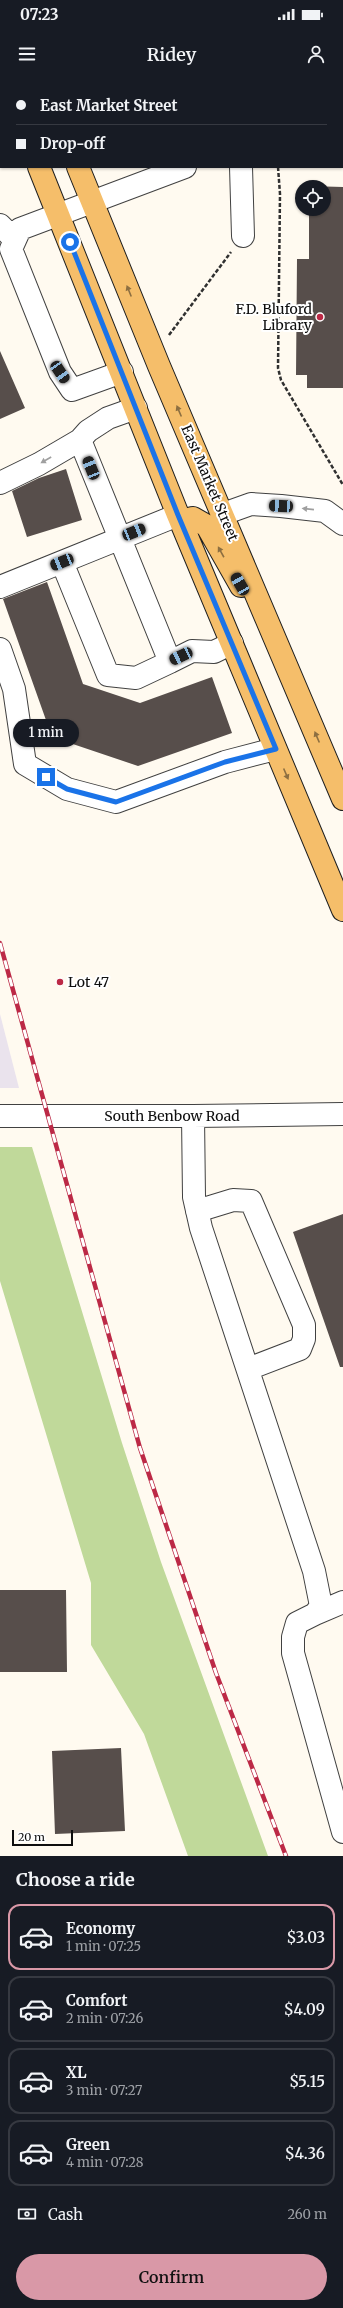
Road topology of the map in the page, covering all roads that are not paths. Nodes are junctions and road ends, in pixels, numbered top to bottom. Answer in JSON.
{"nodes":[{"id":1,"x":39,"y":168,"type":"edge"},
{"id":2,"x":78,"y":168,"type":"edge"},
{"id":3,"x":182,"y":168,"type":"edge"},
{"id":4,"x":241,"y":168,"type":"edge"},
{"id":5,"x":93,"y":202,"type":"junction"},
{"id":6,"x":58,"y":214,"type":"junction"},
{"id":7,"x":8,"y":232,"type":"edge"},
{"id":8,"x":243,"y":236,"type":"road end"},
{"id":9,"x":122,"y":372,"type":"junction"},
{"id":10,"x":136,"y":408,"type":"junction"},
{"id":11,"x":80,"y":440,"type":"junction"},
{"id":12,"x":0,"y":482,"type":"edge"},
{"id":13,"x":223,"y":514,"type":"junction"},
{"id":14,"x":179,"y":518,"type":"junction"},
{"id":15,"x":343,"y":524,"type":"edge"},
{"id":16,"x":120,"y":538,"type":"junction"},
{"id":17,"x":62,"y":562,"type":"junction"},
{"id":18,"x":0,"y":588,"type":"edge"},
{"id":19,"x":232,"y":643,"type":"junction"},
{"id":20,"x":0,"y":648,"type":"edge"},
{"id":21,"x":284,"y":658,"type":"junction"},
{"id":22,"x":170,"y":662,"type":"junction"},
{"id":23,"x":276,"y":749,"type":"junction"},
{"id":24,"x":343,"y":799,"type":"edge"},
{"id":25,"x":343,"y":910,"type":"edge"},
{"id":26,"x":343,"y":1114,"type":"edge"},
{"id":27,"x":0,"y":1116,"type":"edge"},
{"id":28,"x":193,"y":1116,"type":"junction"},
{"id":29,"x":197,"y":1211,"type":"junction"},
{"id":30,"x":248,"y":1369,"type":"junction"},
{"id":31,"x":343,"y":1602,"type":"edge"},
{"id":32,"x":315,"y":1614,"type":"junction"},
{"id":33,"x":343,"y":1832,"type":"edge"}],
"edges":[{"from":1,"to":6,"type":"main road"},
{"from":2,"to":5,"type":"main road","name":"East Market Street"},
{"from":3,"to":5,"type":"street"},
{"from":4,"to":8,"type":"street"},
{"from":5,"to":6,"type":"street"},
{"from":13,"to":5,"type":"main road","name":"East Market Street","one_way":true},
{"from":6,"to":7,"type":"street"},
{"from":6,"to":9,"type":"main road"},
{"from":7,"to":9,"type":"street"},
{"from":9,"to":10,"type":"main road"},
{"from":10,"to":11,"type":"street"},
{"from":10,"to":14,"type":"main road"},
{"from":11,"to":12,"type":"street","one_way":true},
{"from":11,"to":16,"type":"street"},
{"from":15,"to":13,"type":"street","one_way":true},
{"from":13,"to":21,"type":"main road","name":"East Market Street"},
{"from":14,"to":16,"type":"street"},
{"from":14,"to":19,"type":"main road"},
{"from":21,"to":14,"type":"main road","one_way":true},
{"from":16,"to":17,"type":"street"},
{"from":16,"to":22,"type":"street"},
{"from":17,"to":18,"type":"street"},
{"from":17,"to":22,"type":"street"},
{"from":19,"to":22,"type":"street"},
{"from":19,"to":23,"type":"main road"},
{"from":20,"to":23,"type":"street"},
{"from":24,"to":21,"type":"main road","name":"East Market Street","one_way":true},
{"from":23,"to":25,"type":"main road","one_way":true},
{"from":26,"to":28,"type":"street","name":"South Benbow Road"},
{"from":27,"to":28,"type":"street","name":"South Benbow Road"},
{"from":28,"to":29,"type":"street"},
{"from":29,"to":30,"type":"street"},
{"from":29,"to":30,"type":"street"},
{"from":30,"to":32,"type":"street"},
{"from":31,"to":32,"type":"street"},
{"from":32,"to":33,"type":"street"}]}
